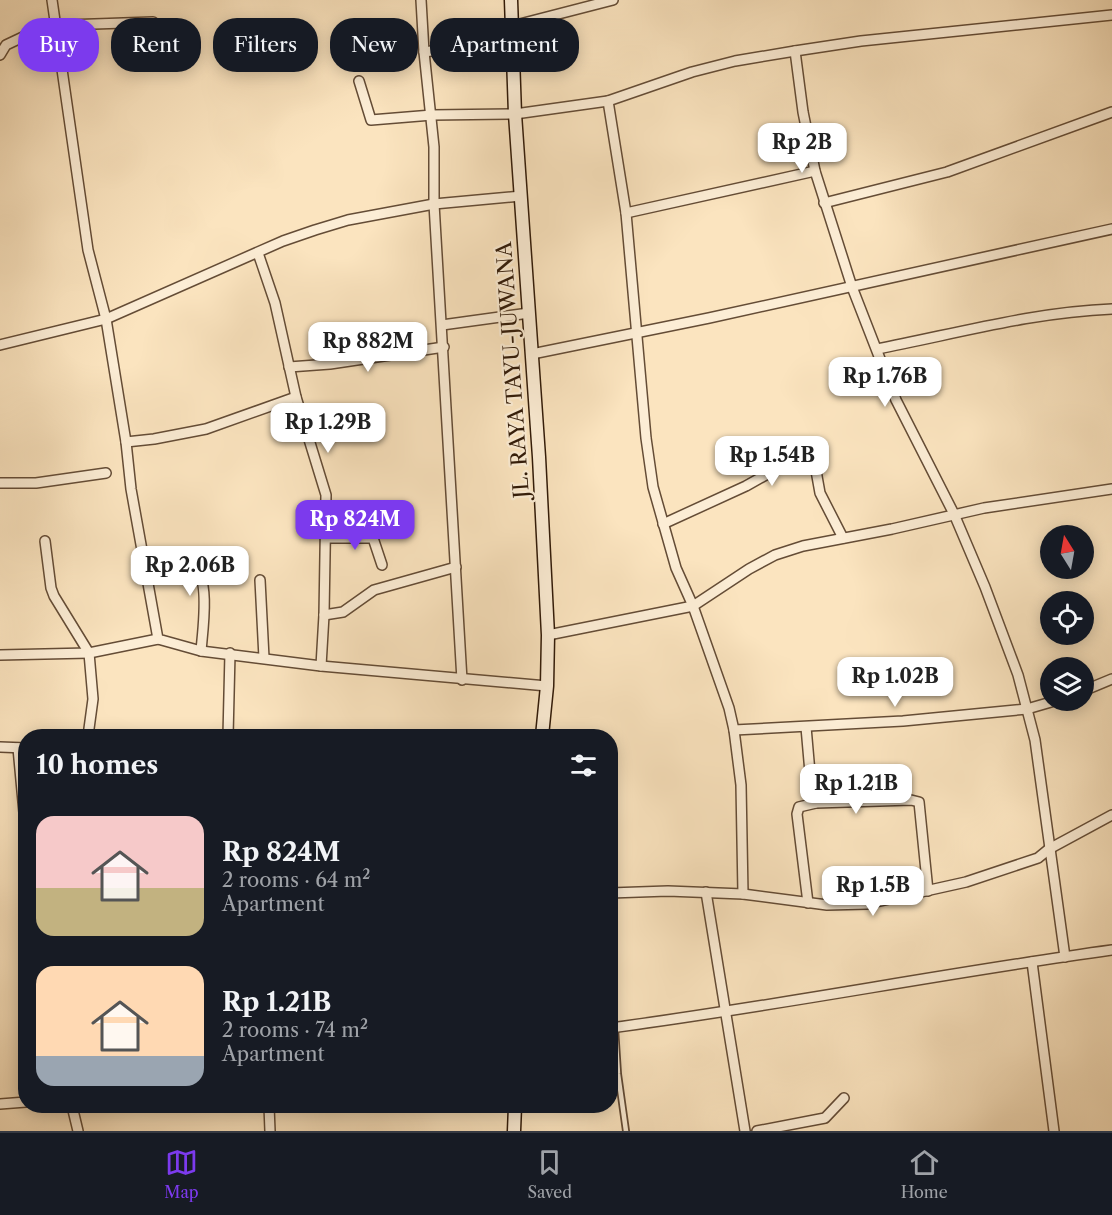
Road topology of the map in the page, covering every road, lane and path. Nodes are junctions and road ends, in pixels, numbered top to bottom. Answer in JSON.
{"nodes":[{"id":1,"x":52,"y":0,"type":"edge"},
{"id":2,"x":422,"y":0,"type":"edge"},
{"id":3,"x":511,"y":0,"type":"edge"},
{"id":4,"x":613,"y":0,"type":"edge"},
{"id":5,"x":1112,"y":15,"type":"edge"},
{"id":6,"x":55,"y":18,"type":"edge"},
{"id":7,"x":512,"y":18,"type":"edge"},
{"id":8,"x":543,"y":18,"type":"edge"},
{"id":9,"x":18,"y":41,"type":"edge"},
{"id":10,"x":430,"y":51,"type":"edge"},
{"id":11,"x":795,"y":51,"type":"junction"},
{"id":12,"x":424,"y":52,"type":"junction"},
{"id":13,"x":0,"y":55,"type":"edge"},
{"id":14,"x":63,"y":72,"type":"edge"},
{"id":15,"x":513,"y":72,"type":"edge"},
{"id":16,"x":359,"y":81,"type":"dead end"},
{"id":17,"x":608,"y":100,"type":"junction"},
{"id":18,"x":1112,"y":112,"type":"edge"},
{"id":19,"x":515,"y":114,"type":"junction"},
{"id":20,"x":432,"y":115,"type":"junction"},
{"id":21,"x":815,"y":171,"type":"junction"},
{"id":22,"x":521,"y":196,"type":"junction"},
{"id":23,"x":824,"y":203,"type":"junction"},
{"id":24,"x":434,"y":204,"type":"junction"},
{"id":25,"x":626,"y":213,"type":"junction"},
{"id":26,"x":1112,"y":229,"type":"edge"},
{"id":27,"x":258,"y":253,"type":"junction"},
{"id":28,"x":852,"y":287,"type":"junction"},
{"id":29,"x":1112,"y":309,"type":"edge"},
{"id":30,"x":529,"y":313,"type":"junction"},
{"id":31,"x":106,"y":319,"type":"junction"},
{"id":32,"x":442,"y":325,"type":"junction"},
{"id":33,"x":636,"y":332,"type":"junction"},
{"id":34,"x":0,"y":345,"type":"edge"},
{"id":35,"x":444,"y":347,"type":"junction"},
{"id":36,"x":878,"y":349,"type":"junction"},
{"id":37,"x":532,"y":354,"type":"junction"},
{"id":38,"x":289,"y":367,"type":"junction"},
{"id":39,"x":296,"y":397,"type":"junction"},
{"id":40,"x":126,"y":442,"type":"junction"},
{"id":41,"x":105,"y":472,"type":"dead end"},
{"id":42,"x":0,"y":483,"type":"edge"},
{"id":43,"x":1112,"y":489,"type":"edge"},
{"id":44,"x":954,"y":514,"type":"junction"},
{"id":45,"x":663,"y":524,"type":"junction"},
{"id":46,"x":326,"y":538,"type":"junction"},
{"id":47,"x":843,"y":538,"type":"junction"},
{"id":48,"x":45,"y":541,"type":"dead end"},
{"id":49,"x":382,"y":565,"type":"dead end"},
{"id":50,"x":456,"y":567,"type":"junction"},
{"id":51,"x":147,"y":574,"type":"junction"},
{"id":52,"x":260,"y":580,"type":"dead end"},
{"id":53,"x":693,"y":606,"type":"junction"},
{"id":54,"x":324,"y":615,"type":"junction"},
{"id":55,"x":548,"y":635,"type":"junction"},
{"id":56,"x":158,"y":639,"type":"junction"},
{"id":57,"x":201,"y":651,"type":"junction"},
{"id":58,"x":89,"y":653,"type":"junction"},
{"id":59,"x":230,"y":653,"type":"junction"},
{"id":60,"x":0,"y":654,"type":"edge"},
{"id":61,"x":264,"y":658,"type":"junction"},
{"id":62,"x":321,"y":666,"type":"junction"},
{"id":63,"x":1112,"y":679,"type":"edge"},
{"id":64,"x":462,"y":680,"type":"junction"},
{"id":65,"x":547,"y":686,"type":"junction"},
{"id":66,"x":1094,"y":686,"type":"edge"},
{"id":67,"x":1040,"y":705,"type":"edge"},
{"id":68,"x":1027,"y":709,"type":"junction"},
{"id":69,"x":806,"y":727,"type":"junction"},
{"id":70,"x":89,"y":729,"type":"edge"},
{"id":71,"x":228,"y":729,"type":"edge"},
{"id":72,"x":543,"y":729,"type":"edge"},
{"id":73,"x":734,"y":730,"type":"junction"},
{"id":74,"x":0,"y":747,"type":"edge"},
{"id":75,"x":18,"y":748,"type":"edge"},
{"id":76,"x":816,"y":803,"type":"junction"},
{"id":77,"x":1112,"y":815,"type":"edge"},
{"id":78,"x":1050,"y":849,"type":"junction"},
{"id":79,"x":928,"y":891,"type":"junction"},
{"id":80,"x":706,"y":892,"type":"junction"},
{"id":81,"x":618,"y":893,"type":"edge"},
{"id":82,"x":743,"y":894,"type":"junction"},
{"id":83,"x":808,"y":903,"type":"junction"},
{"id":84,"x":1112,"y":950,"type":"edge"},
{"id":85,"x":1065,"y":957,"type":"junction"},
{"id":86,"x":1032,"y":962,"type":"junction"},
{"id":87,"x":726,"y":1012,"type":"junction"},
{"id":88,"x":618,"y":1027,"type":"edge"},
{"id":89,"x":618,"y":1074,"type":"edge"},
{"id":90,"x":844,"y":1098,"type":"dead end"},
{"id":91,"x":18,"y":1103,"type":"edge"},
{"id":92,"x":0,"y":1104,"type":"edge"},
{"id":93,"x":74,"y":1113,"type":"edge"},
{"id":94,"x":269,"y":1113,"type":"edge"},
{"id":95,"x":514,"y":1113,"type":"edge"},
{"id":96,"x":78,"y":1131,"type":"edge"},
{"id":97,"x":270,"y":1131,"type":"edge"},
{"id":98,"x":514,"y":1131,"type":"edge"},
{"id":99,"x":626,"y":1131,"type":"edge"},
{"id":100,"x":745,"y":1131,"type":"edge"},
{"id":101,"x":758,"y":1131,"type":"edge"},
{"id":102,"x":1054,"y":1131,"type":"edge"}],
"edges":[{"from":1,"to":6,"type":"street"},
{"from":2,"to":12,"type":"street"},
{"from":3,"to":7,"type":"main road","name":"JL. RAYA TAYU-JUWANA"},
{"from":4,"to":8,"type":"street"},
{"from":5,"to":11,"type":"street"},
{"from":9,"to":13,"type":"street"},
{"from":10,"to":12,"type":"street"},
{"from":11,"to":17,"type":"street"},
{"from":11,"to":21,"type":"street"},
{"from":12,"to":20,"type":"street"},
{"from":14,"to":31,"type":"street"},
{"from":15,"to":19,"type":"main road","name":"JL. RAYA TAYU-JUWANA"},
{"from":16,"to":20,"type":"street"},
{"from":17,"to":19,"type":"street"},
{"from":17,"to":25,"type":"street"},
{"from":18,"to":23,"type":"street"},
{"from":19,"to":20,"type":"street"},
{"from":19,"to":22,"type":"main road","name":"JL. RAYA TAYU-JUWANA"},
{"from":20,"to":24,"type":"street"},
{"from":21,"to":23,"type":"street"},
{"from":21,"to":25,"type":"street"},
{"from":22,"to":24,"type":"street"},
{"from":22,"to":30,"type":"main road","name":"JL. RAYA TAYU-JUWANA"},
{"from":23,"to":28,"type":"street"},
{"from":24,"to":27,"type":"street"},
{"from":24,"to":32,"type":"street"},
{"from":25,"to":33,"type":"street"},
{"from":26,"to":28,"type":"street"},
{"from":27,"to":31,"type":"street"},
{"from":27,"to":38,"type":"street"},
{"from":28,"to":33,"type":"street"},
{"from":28,"to":36,"type":"street"},
{"from":29,"to":36,"type":"street"},
{"from":30,"to":32,"type":"street"},
{"from":30,"to":37,"type":"main road","name":"JL. RAYA TAYU-JUWANA"},
{"from":31,"to":34,"type":"street"},
{"from":31,"to":40,"type":"street"},
{"from":32,"to":35,"type":"street"},
{"from":33,"to":37,"type":"street"},
{"from":33,"to":45,"type":"street"},
{"from":35,"to":38,"type":"street"},
{"from":35,"to":50,"type":"street"},
{"from":36,"to":44,"type":"street"},
{"from":37,"to":55,"type":"main road","name":"JL. RAYA TAYU-JUWANA"},
{"from":38,"to":39,"type":"street"},
{"from":39,"to":40,"type":"street"},
{"from":39,"to":46,"type":"street"},
{"from":40,"to":51,"type":"street"},
{"from":41,"to":42,"type":"street"},
{"from":43,"to":44,"type":"street"},
{"from":44,"to":47,"type":"street"},
{"from":44,"to":68,"type":"street"},
{"from":45,"to":47,"type":"street"},
{"from":45,"to":53,"type":"street"},
{"from":46,"to":49,"type":"street"},
{"from":46,"to":54,"type":"street"},
{"from":47,"to":53,"type":"street"},
{"from":48,"to":58,"type":"street"},
{"from":50,"to":54,"type":"street"},
{"from":50,"to":64,"type":"street"},
{"from":51,"to":56,"type":"street"},
{"from":51,"to":57,"type":"street"},
{"from":52,"to":61,"type":"street"},
{"from":53,"to":55,"type":"street"},
{"from":53,"to":73,"type":"street"},
{"from":54,"to":62,"type":"street"},
{"from":55,"to":65,"type":"main road","name":"JL. RAYA TAYU-JUWANA"},
{"from":56,"to":57,"type":"street"},
{"from":56,"to":58,"type":"street"},
{"from":57,"to":59,"type":"street"},
{"from":58,"to":60,"type":"street"},
{"from":58,"to":70,"type":"street"},
{"from":59,"to":61,"type":"street"},
{"from":59,"to":71,"type":"street"},
{"from":61,"to":62,"type":"street"},
{"from":62,"to":64,"type":"street"},
{"from":63,"to":66,"type":"street"},
{"from":64,"to":65,"type":"street"},
{"from":65,"to":72,"type":"main road","name":"JL. RAYA TAYU-JUWANA"},
{"from":67,"to":68,"type":"street"},
{"from":68,"to":69,"type":"street"},
{"from":68,"to":78,"type":"street"},
{"from":69,"to":73,"type":"street"},
{"from":69,"to":76,"type":"street"},
{"from":73,"to":82,"type":"street"},
{"from":74,"to":75,"type":"street"},
{"from":76,"to":79,"type":"street"},
{"from":76,"to":83,"type":"street"},
{"from":77,"to":78,"type":"street"},
{"from":78,"to":79,"type":"street"},
{"from":78,"to":85,"type":"street"},
{"from":79,"to":83,"type":"street"},
{"from":80,"to":81,"type":"street"},
{"from":80,"to":82,"type":"street"},
{"from":80,"to":87,"type":"street"},
{"from":82,"to":83,"type":"street"},
{"from":84,"to":85,"type":"street"},
{"from":85,"to":86,"type":"street"},
{"from":86,"to":87,"type":"street"},
{"from":86,"to":102,"type":"street"},
{"from":87,"to":88,"type":"street"},
{"from":87,"to":100,"type":"street"},
{"from":89,"to":99,"type":"lane"},
{"from":90,"to":101,"type":"street"},
{"from":91,"to":92,"type":"street"},
{"from":93,"to":96,"type":"street"},
{"from":94,"to":97,"type":"street"},
{"from":95,"to":98,"type":"main road"}]}
